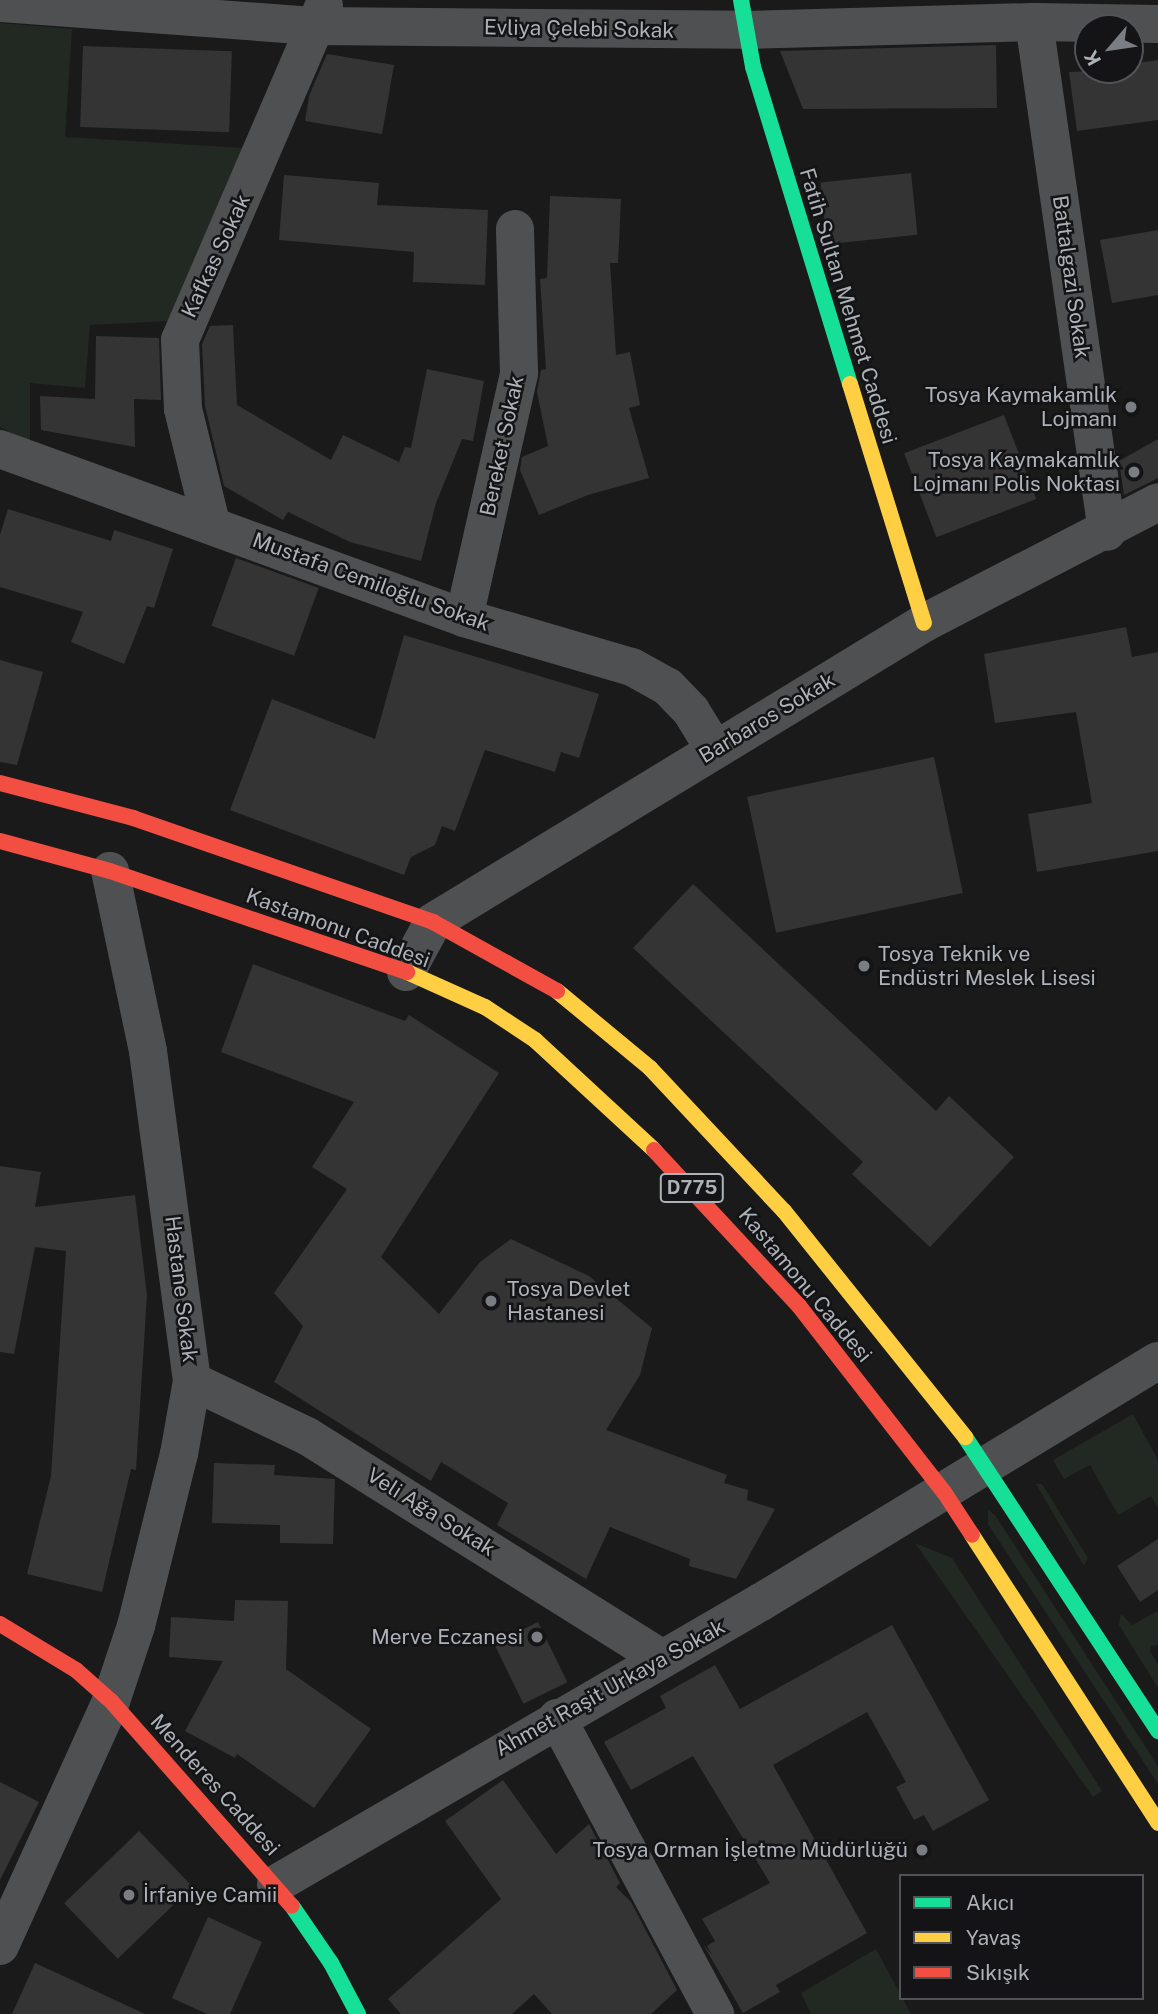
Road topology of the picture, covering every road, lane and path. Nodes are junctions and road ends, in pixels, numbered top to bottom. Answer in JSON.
{"nodes":[{"id":1,"x":0,"y":4,"type":"edge"},
{"id":2,"x":321,"y":13,"type":"edge"},
{"id":3,"x":743,"y":15,"type":"edge"},
{"id":4,"x":1034,"y":22,"type":"junction"},
{"id":5,"x":1158,"y":24,"type":"edge"},
{"id":6,"x":515,"y":229,"type":"dead end"},
{"id":7,"x":0,"y":449,"type":"edge"},
{"id":8,"x":1158,"y":502,"type":"edge"},
{"id":9,"x":211,"y":523,"type":"junction"},
{"id":10,"x":1107,"y":532,"type":"junction"},
{"id":11,"x":464,"y":618,"type":"junction"},
{"id":12,"x":923,"y":623,"type":"junction"},
{"id":13,"x":715,"y":750,"type":"junction"},
{"id":14,"x":0,"y":783,"type":"edge"},
{"id":15,"x":0,"y":841,"type":"edge"},
{"id":16,"x":110,"y":871,"type":"junction"},
{"id":17,"x":433,"y":922,"type":"junction"},
{"id":18,"x":407,"y":972,"type":"junction"},
{"id":19,"x":1158,"y":1361,"type":"edge"},
{"id":20,"x":192,"y":1381,"type":"junction"},
{"id":21,"x":1131,"y":1404,"type":"dead end"},
{"id":22,"x":1005,"y":1469,"type":"junction"},
{"id":23,"x":944,"y":1492,"type":"junction"},
{"id":24,"x":0,"y":1625,"type":"edge"},
{"id":25,"x":662,"y":1659,"type":"junction"},
{"id":26,"x":111,"y":1701,"type":"junction"},
{"id":27,"x":557,"y":1718,"type":"junction"},
{"id":28,"x":1158,"y":1731,"type":"edge"},
{"id":29,"x":1158,"y":1822,"type":"edge"},
{"id":30,"x":276,"y":1884,"type":"junction"},
{"id":31,"x":2,"y":1939,"type":"edge"},
{"id":32,"x":358,"y":2014,"type":"edge"},
{"id":33,"x":715,"y":2014,"type":"edge"}],
"edges":[{"from":1,"to":2,"type":"street","name":"Evliya Çelebi Sokak"},
{"from":2,"to":3,"type":"street","name":"Evliya Çelebi Sokak"},
{"from":2,"to":9,"type":"street","name":"Kafkas Sokak"},
{"from":3,"to":4,"type":"street","name":"Evliya Çelebi Sokak"},
{"from":3,"to":12,"type":"main road","name":"Fatih Sultan Mehmet Caddesi"},
{"from":4,"to":5,"type":"street","name":"Evliya Çelebi Sokak"},
{"from":4,"to":10,"type":"street","name":"Battalgazi Sokak"},
{"from":6,"to":11,"type":"street","name":"Bereket Sokak"},
{"from":7,"to":9,"type":"street","name":"Mustafa Cemiloğlu Sokak"},
{"from":8,"to":10,"type":"street","name":"Barbaros Sokak"},
{"from":9,"to":11,"type":"street","name":"Mustafa Cemiloğlu Sokak"},
{"from":10,"to":12,"type":"street","name":"Barbaros Sokak"},
{"from":11,"to":13,"type":"street","name":"Mustafa Cemiloğlu Sokak"},
{"from":12,"to":13,"type":"street","name":"Barbaros Sokak"},
{"from":13,"to":17,"type":"street","name":"Barbaros Sokak"},
{"from":14,"to":17,"type":"main road","name":"Kastamonu Caddesi","number":"D775"},
{"from":15,"to":16,"type":"main road","name":"Kastamonu Caddesi","number":"D775"},
{"from":16,"to":18,"type":"main road","name":"Kastamonu Caddesi","number":"D775"},
{"from":16,"to":20,"type":"street","name":"Hastane Sokak"},
{"from":17,"to":18,"type":"street"},
{"from":17,"to":22,"type":"main road","name":"Kastamonu Caddesi","number":"D775"},
{"from":18,"to":23,"type":"main road","name":"Kastamonu Caddesi","number":"D775"},
{"from":19,"to":22,"type":"street"},
{"from":20,"to":25,"type":"street","name":"Veli Ağa Sokak"},
{"from":20,"to":26,"type":"street","name":"Hastane Sokak"},
{"from":21,"to":22,"type":"street"},
{"from":22,"to":23,"type":"street","name":"Ahmet Raşit Urkaya Sokak"},
{"from":22,"to":28,"type":"main road","name":"Kastamonu Caddesi","number":"D775"},
{"from":23,"to":25,"type":"street","name":"Ahmet Raşit Urkaya Sokak"},
{"from":23,"to":29,"type":"main road","name":"Kastamonu Caddesi","number":"D775"},
{"from":24,"to":26,"type":"main road","name":"Menderes Caddesi"},
{"from":25,"to":27,"type":"street","name":"Ahmet Raşit Urkaya Sokak"},
{"from":26,"to":30,"type":"main road","name":"Menderes Caddesi"},
{"from":26,"to":31,"type":"street","name":"Hastane Sokak"},
{"from":27,"to":30,"type":"street","name":"Ahmet Raşit Urkaya Sokak"},
{"from":27,"to":33,"type":"street"},
{"from":30,"to":32,"type":"main road","name":"Menderes Caddesi"}]}
